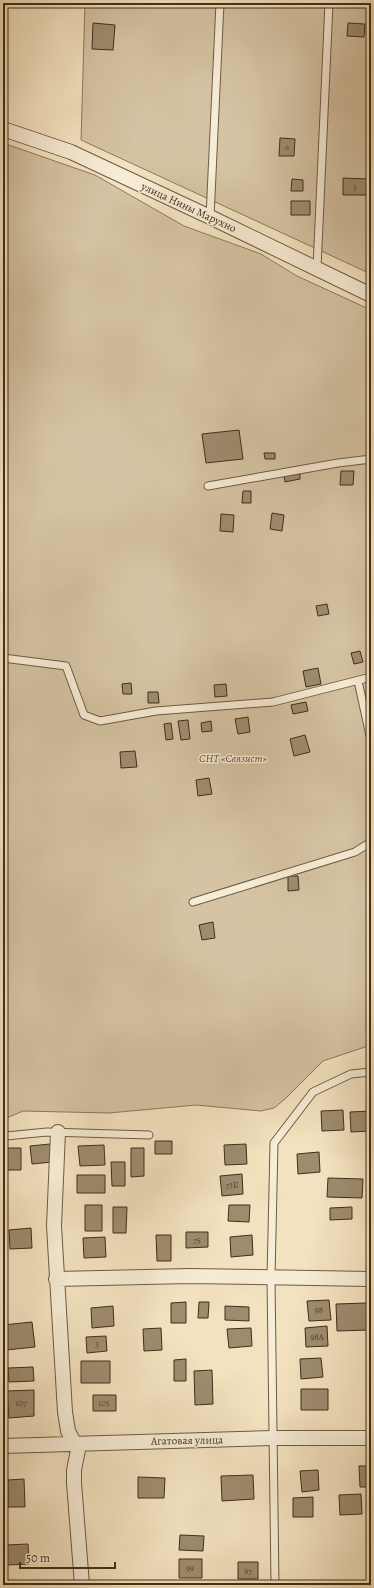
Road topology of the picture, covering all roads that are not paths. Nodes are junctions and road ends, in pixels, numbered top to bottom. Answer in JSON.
{"nodes":[{"id":1,"x":220,"y":3,"type":"edge"},
{"id":2,"x":329,"y":3,"type":"edge"},
{"id":3,"x":3,"y":129,"type":"edge"},
{"id":4,"x":210,"y":217,"type":"junction"},
{"id":5,"x":317,"y":268,"type":"junction"},
{"id":6,"x":371,"y":295,"type":"edge"},
{"id":7,"x":371,"y":459,"type":"edge"},
{"id":8,"x":208,"y":486,"type":"dead end"},
{"id":9,"x":3,"y":658,"type":"edge"},
{"id":10,"x":371,"y":677,"type":"edge"},
{"id":11,"x":358,"y":681,"type":"junction"},
{"id":12,"x":371,"y":740,"type":"edge"},
{"id":13,"x":371,"y":842,"type":"edge"},
{"id":14,"x":193,"y":902,"type":"dead end"},
{"id":15,"x":371,"y":1072,"type":"edge"},
{"id":16,"x":58,"y":1132,"type":"junction"},
{"id":17,"x":149,"y":1134,"type":"dead end"},
{"id":18,"x":3,"y":1140,"type":"edge"},
{"id":19,"x":271,"y":1278,"type":"junction"},
{"id":20,"x":56,"y":1279,"type":"junction"},
{"id":21,"x":371,"y":1279,"type":"edge"},
{"id":22,"x":274,"y":1438,"type":"junction"},
{"id":23,"x":371,"y":1438,"type":"edge"},
{"id":24,"x":73,"y":1443,"type":"junction"},
{"id":25,"x":3,"y":1446,"type":"edge"},
{"id":26,"x":82,"y":1585,"type":"edge"},
{"id":27,"x":274,"y":1585,"type":"edge"}],
"edges":[{"from":1,"to":4,"type":"lane"},
{"from":2,"to":5,"type":"lane"},
{"from":3,"to":4,"type":"street","name":"улица Нины Марухно"},
{"from":4,"to":5,"type":"street","name":"улица Нины Марухно"},
{"from":5,"to":6,"type":"street","name":"улица Нины Марухно"},
{"from":7,"to":8,"type":"lane"},
{"from":9,"to":11,"type":"lane"},
{"from":10,"to":11,"type":"lane"},
{"from":11,"to":12,"type":"lane"},
{"from":13,"to":14,"type":"lane"},
{"from":15,"to":19,"type":"lane"},
{"from":16,"to":17,"type":"lane"},
{"from":16,"to":18,"type":"lane"},
{"from":16,"to":20,"type":"street"},
{"from":19,"to":20,"type":"street"},
{"from":19,"to":21,"type":"street"},
{"from":19,"to":22,"type":"lane"},
{"from":20,"to":24,"type":"street"},
{"from":22,"to":23,"type":"street","name":"Агатовая улица"},
{"from":22,"to":24,"type":"street","name":"Агатовая улица"},
{"from":22,"to":27,"type":"lane"},
{"from":24,"to":25,"type":"street","name":"Агатовая улица"},
{"from":24,"to":26,"type":"street"}]}
